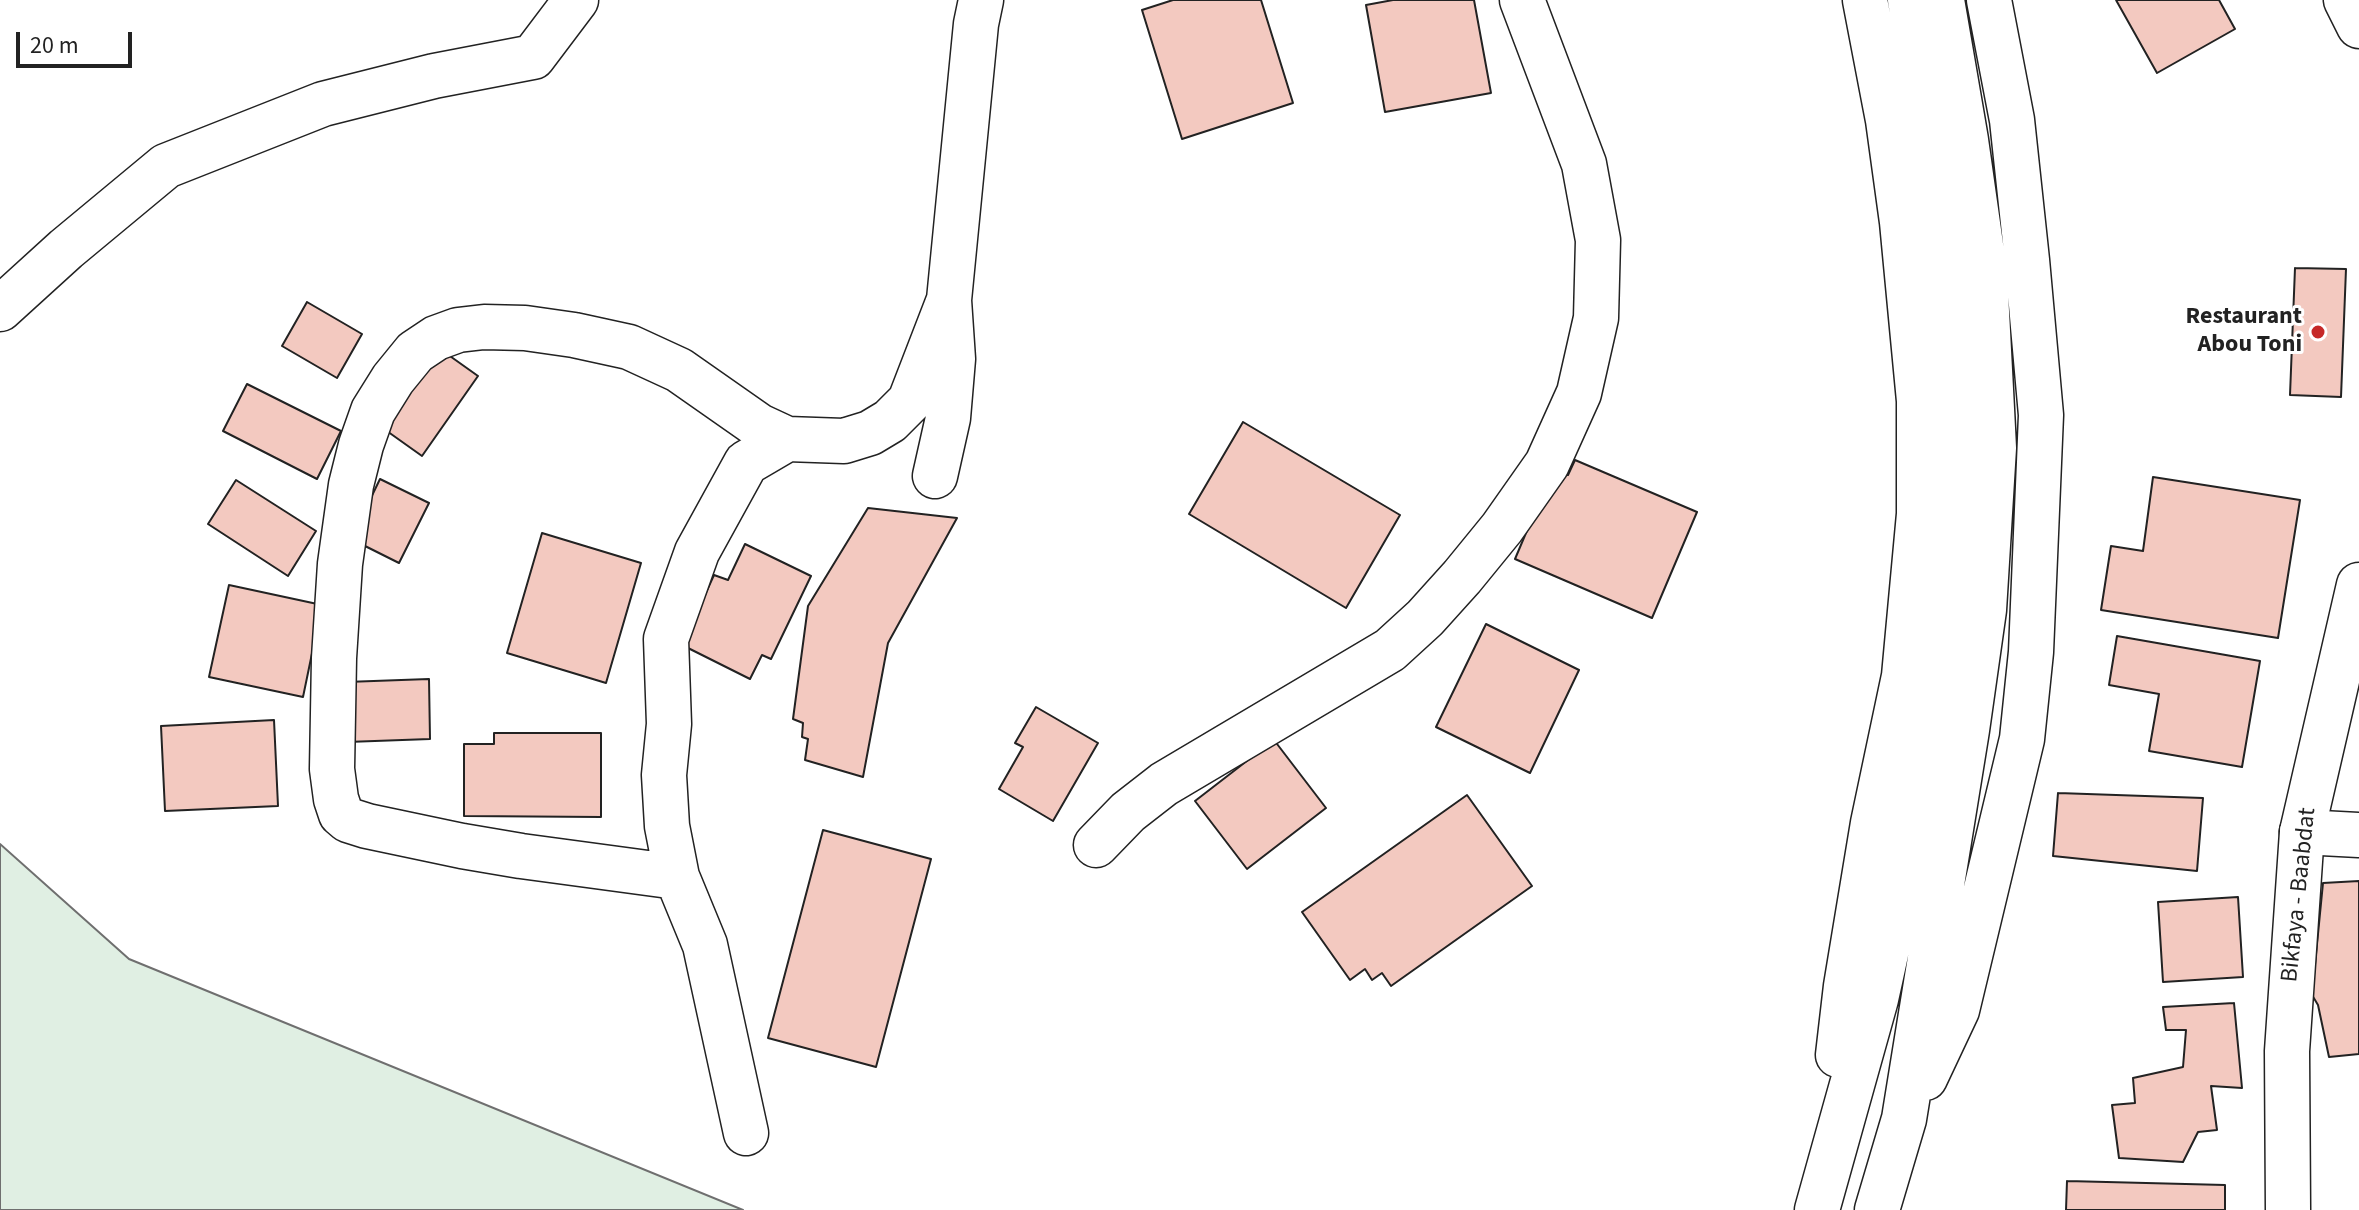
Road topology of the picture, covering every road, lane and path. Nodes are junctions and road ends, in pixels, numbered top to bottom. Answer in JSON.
{"nodes":[{"id":1,"x":576,"y":0,"type":"edge"},
{"id":2,"x":981,"y":0,"type":"edge"},
{"id":3,"x":1522,"y":0,"type":"edge"},
{"id":4,"x":1865,"y":0,"type":"edge"},
{"id":5,"x":1910,"y":0,"type":"edge"},
{"id":6,"x":1942,"y":0,"type":"edge"},
{"id":7,"x":1989,"y":0,"type":"edge"},
{"id":8,"x":2346,"y":0,"type":"edge"},
{"id":9,"x":2359,"y":26,"type":"edge"},
{"id":10,"x":949,"y":300,"type":"junction"},
{"id":11,"x":0,"y":309,"type":"edge"},
{"id":12,"x":787,"y":439,"type":"junction"},
{"id":13,"x":935,"y":476,"type":"dead end"},
{"id":14,"x":2359,"y":585,"type":"edge"},
{"id":15,"x":2345,"y":702,"type":"edge"},
{"id":16,"x":2302,"y":832,"type":"junction"},
{"id":17,"x":2359,"y":835,"type":"edge"},
{"id":18,"x":1096,"y":845,"type":"dead end"},
{"id":19,"x":677,"y":877,"type":"junction"},
{"id":20,"x":1904,"y":1119,"type":"junction"},
{"id":21,"x":746,"y":1133,"type":"dead end"},
{"id":22,"x":1832,"y":1152,"type":"junction"},
{"id":23,"x":1817,"y":1210,"type":"edge"},
{"id":24,"x":1877,"y":1210,"type":"edge"},
{"id":25,"x":2288,"y":1210,"type":"edge"}],
"edges":[{"from":1,"to":11,"type":"main road"},
{"from":2,"to":10,"type":"main road"},
{"from":3,"to":18,"type":"main road"},
{"from":4,"to":22,"type":"main road"},
{"from":5,"to":22,"type":"main road"},
{"from":6,"to":20,"type":"main road"},
{"from":7,"to":20,"type":"main road"},
{"from":8,"to":9,"type":"main road"},
{"from":10,"to":12,"type":"main road"},
{"from":10,"to":13,"type":"main road"},
{"from":12,"to":19,"type":"main road"},
{"from":12,"to":19,"type":"main road"},
{"from":14,"to":15,"type":"main road","name":"Bikfaya - Baabdat"},
{"from":15,"to":16,"type":"main road","name":"Bikfaya - Baabdat"},
{"from":16,"to":17,"type":"main road"},
{"from":16,"to":25,"type":"main road","name":"Bikfaya - Baabdat"},
{"from":19,"to":21,"type":"main road"},
{"from":20,"to":24,"type":"main road"},
{"from":22,"to":23,"type":"main road"}]}
